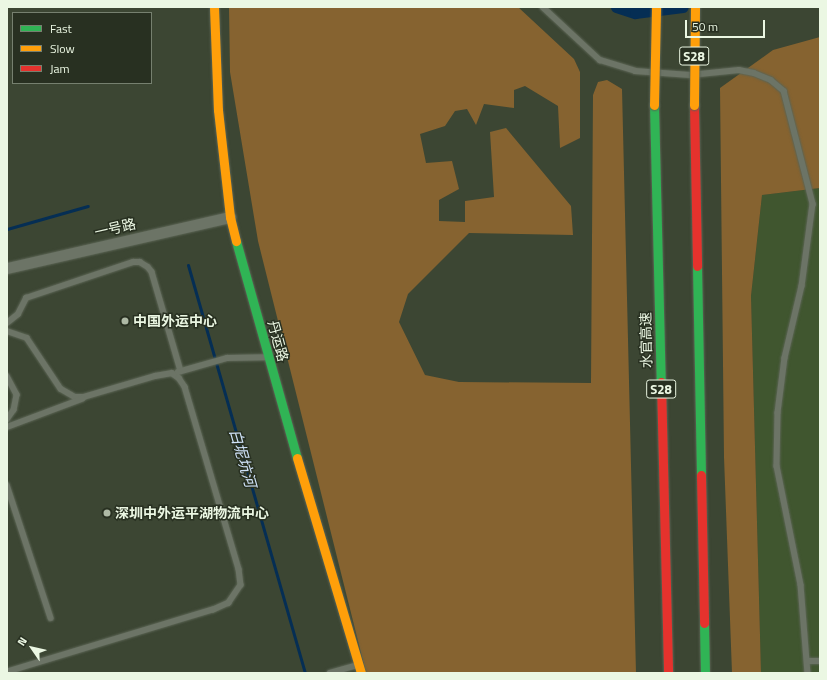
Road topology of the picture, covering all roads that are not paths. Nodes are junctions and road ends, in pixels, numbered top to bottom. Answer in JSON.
{"nodes":[{"id":1,"x":214,"y":7,"type":"edge"},
{"id":2,"x":543,"y":7,"type":"edge"},
{"id":3,"x":656,"y":7,"type":"edge"},
{"id":4,"x":694,"y":7,"type":"edge"},
{"id":5,"x":230,"y":217,"type":"junction"},
{"id":6,"x":7,"y":268,"type":"edge"},
{"id":7,"x":7,"y":323,"type":"edge"},
{"id":8,"x":7,"y":331,"type":"edge"},
{"id":9,"x":267,"y":357,"type":"junction"},
{"id":10,"x":181,"y":371,"type":"junction"},
{"id":11,"x":172,"y":373,"type":"junction"},
{"id":12,"x":7,"y":376,"type":"edge"},
{"id":13,"x":84,"y":398,"type":"junction"},
{"id":14,"x":7,"y":420,"type":"edge"},
{"id":15,"x":7,"y":427,"type":"edge"},
{"id":16,"x":7,"y":485,"type":"edge"},
{"id":17,"x":51,"y":618,"type":"dead end"},
{"id":18,"x":820,"y":661,"type":"edge"},
{"id":19,"x":807,"y":662,"type":"junction"},
{"id":20,"x":360,"y":669,"type":"edge"},
{"id":21,"x":7,"y":672,"type":"edge"},
{"id":22,"x":330,"y":673,"type":"edge"},
{"id":23,"x":668,"y":673,"type":"edge"},
{"id":24,"x":705,"y":673,"type":"edge"},
{"id":25,"x":808,"y":673,"type":"edge"}],
"edges":[{"from":1,"to":5,"type":"main road","name":"丹运路"},
{"from":2,"to":19,"type":"lane"},
{"from":3,"to":23,"type":"main road","name":"水官高速","number":"S28","bridge":true},
{"from":4,"to":24,"type":"main road","number":"S28","bridge":true},
{"from":5,"to":6,"type":"street","name":"一号路"},
{"from":5,"to":9,"type":"main road","name":"丹运路"},
{"from":7,"to":10,"type":"lane"},
{"from":8,"to":13,"type":"lane"},
{"from":9,"to":10,"type":"lane"},
{"from":9,"to":20,"type":"main road","name":"丹运路"},
{"from":10,"to":11,"type":"lane"},
{"from":11,"to":13,"type":"lane"},
{"from":11,"to":21,"type":"lane"},
{"from":12,"to":14,"type":"lane"},
{"from":13,"to":15,"type":"lane"},
{"from":16,"to":17,"type":"lane"},
{"from":18,"to":19,"type":"lane"},
{"from":19,"to":25,"type":"lane"},
{"from":20,"to":22,"type":"lane"}]}
